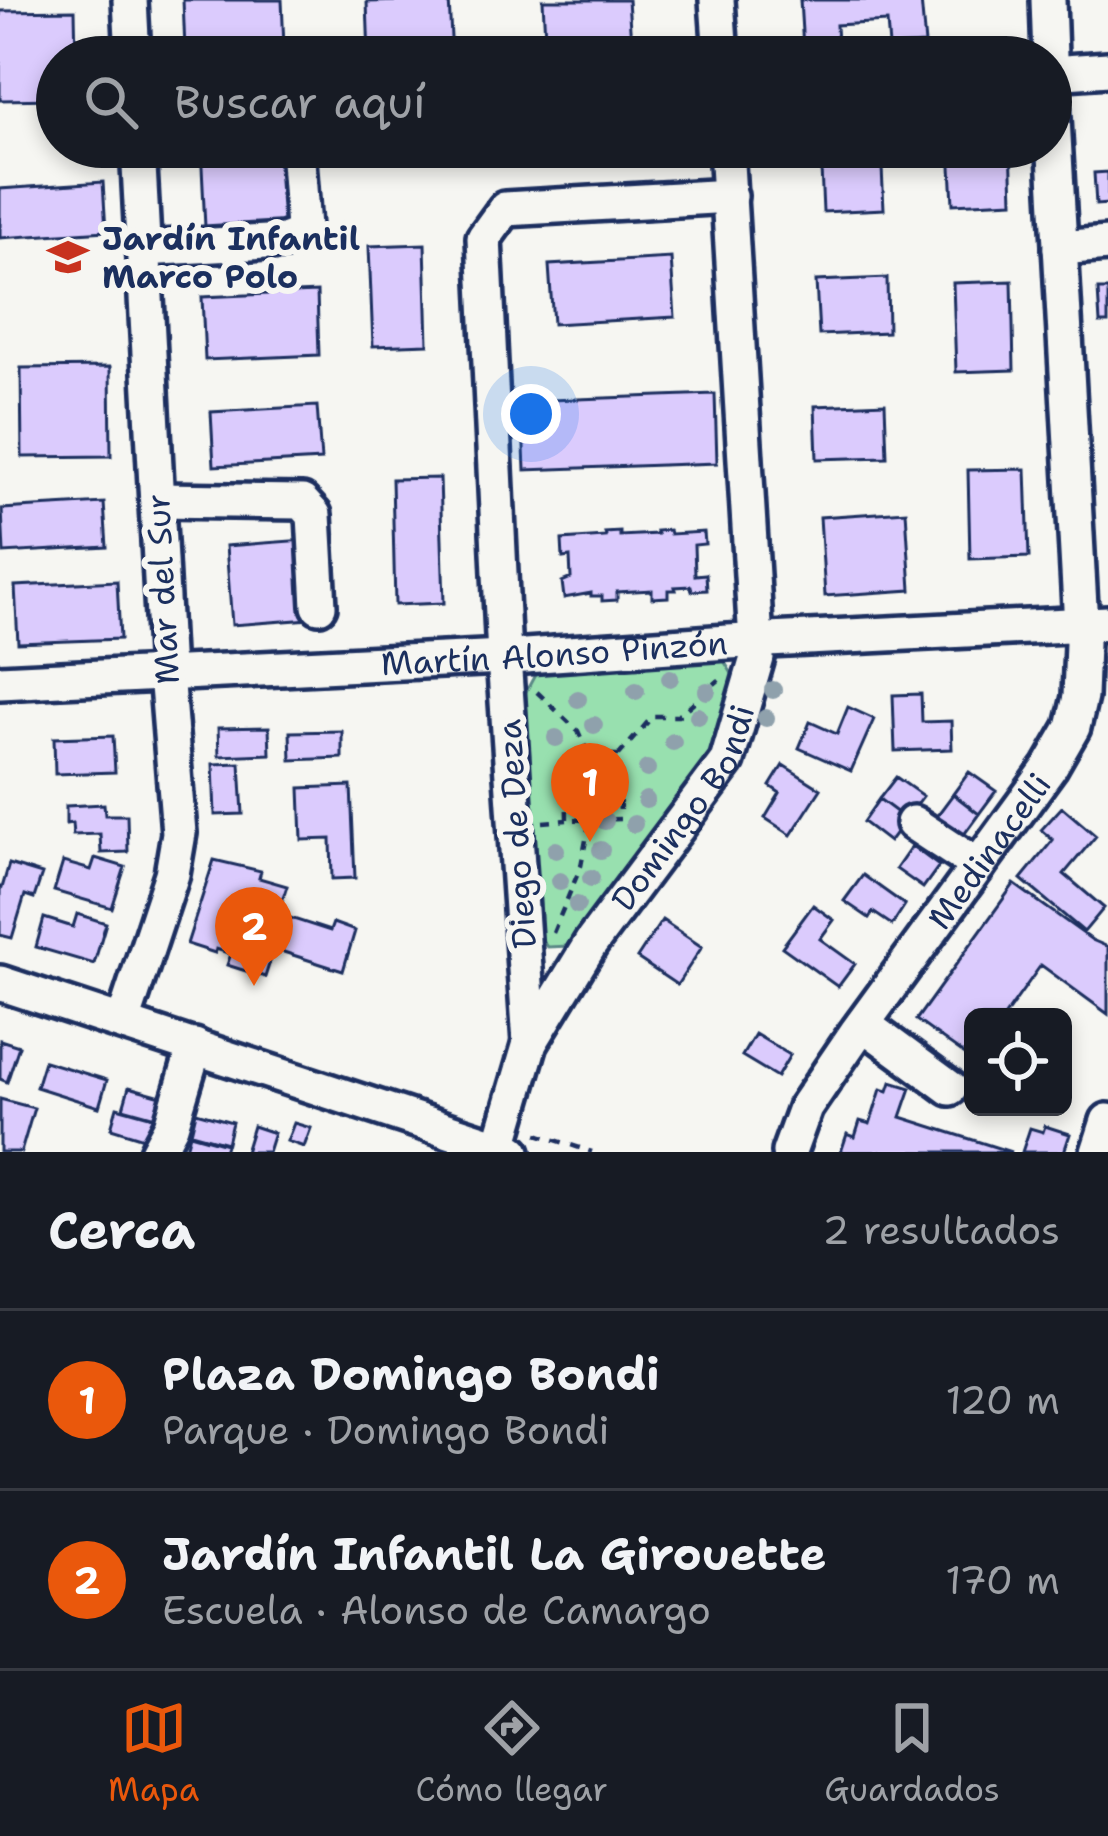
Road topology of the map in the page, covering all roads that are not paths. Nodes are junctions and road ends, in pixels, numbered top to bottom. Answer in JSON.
{"nodes":[{"id":1,"x":130,"y":0,"type":"edge"},
{"id":2,"x":717,"y":0,"type":"edge"},
{"id":3,"x":1048,"y":0,"type":"edge"},
{"id":4,"x":132,"y":36,"type":"edge"},
{"id":5,"x":720,"y":36,"type":"edge"},
{"id":6,"x":1049,"y":36,"type":"edge"},
{"id":7,"x":1108,"y":69,"type":"edge"},
{"id":8,"x":1072,"y":74,"type":"edge"},
{"id":9,"x":139,"y":168,"type":"edge"},
{"id":10,"x":299,"y":168,"type":"edge"},
{"id":11,"x":728,"y":168,"type":"edge"},
{"id":12,"x":1056,"y":168,"type":"edge"},
{"id":13,"x":730,"y":196,"type":"junction"},
{"id":14,"x":1108,"y":244,"type":"edge"},
{"id":15,"x":1060,"y":248,"type":"junction"},
{"id":16,"x":143,"y":249,"type":"junction"},
{"id":17,"x":157,"y":500,"type":"junction"},
{"id":18,"x":319,"y":606,"type":"dead end"},
{"id":19,"x":1095,"y":624,"type":"edge"},
{"id":20,"x":743,"y":641,"type":"junction"},
{"id":21,"x":515,"y":669,"type":"junction"},
{"id":22,"x":166,"y":673,"type":"junction"},
{"id":23,"x":0,"y":682,"type":"edge"},
{"id":24,"x":913,"y":823,"type":"dead end"},
{"id":25,"x":978,"y":866,"type":"junction"},
{"id":26,"x":0,"y":983,"type":"edge"},
{"id":27,"x":123,"y":1022,"type":"junction"},
{"id":28,"x":863,"y":1024,"type":"junction"},
{"id":29,"x":530,"y":1043,"type":"junction"},
{"id":30,"x":195,"y":1046,"type":"junction"},
{"id":31,"x":950,"y":1088,"type":"dead end"},
{"id":32,"x":1108,"y":1121,"type":"edge"},
{"id":33,"x":504,"y":1150,"type":"edge"},
{"id":34,"x":158,"y":1152,"type":"edge"},
{"id":35,"x":788,"y":1152,"type":"edge"},
{"id":36,"x":1098,"y":1152,"type":"edge"}],
"edges":[{"from":1,"to":4,"type":"street"},
{"from":2,"to":5,"type":"street"},
{"from":3,"to":6,"type":"street"},
{"from":7,"to":8,"type":"street"},
{"from":9,"to":16,"type":"street","name":"Mar del Sur"},
{"from":10,"to":16,"type":"street"},
{"from":11,"to":13,"type":"street","name":"Domingo Bondi"},
{"from":12,"to":15,"type":"street","name":"Medinacelli"},
{"from":13,"to":20,"type":"street","name":"Domingo Bondi"},
{"from":13,"to":21,"type":"street","name":"Diego de Deza"},
{"from":14,"to":15,"type":"street"},
{"from":15,"to":19,"type":"street","name":"Medinacelli"},
{"from":16,"to":17,"type":"street","name":"Mar del Sur"},
{"from":17,"to":18,"type":"street"},
{"from":17,"to":22,"type":"street","name":"Mar del Sur"},
{"from":19,"to":20,"type":"street","name":"Martín Alonso Pinzón"},
{"from":19,"to":25,"type":"street","name":"Medinacelli"},
{"from":20,"to":21,"type":"street","name":"Martín Alonso Pinzón"},
{"from":20,"to":29,"type":"street","name":"Domingo Bondi"},
{"from":21,"to":22,"type":"street","name":"Martín Alonso Pinzón"},
{"from":21,"to":29,"type":"street","name":"Diego de Deza"},
{"from":22,"to":23,"type":"street","name":"Martín Alonso Pinzón"},
{"from":22,"to":27,"type":"street","name":"Mar del Sur"},
{"from":24,"to":25,"type":"street"},
{"from":25,"to":28,"type":"street","name":"Medinacelli"},
{"from":26,"to":27,"type":"street"},
{"from":27,"to":30,"type":"street"},
{"from":28,"to":31,"type":"street"},
{"from":28,"to":35,"type":"street","name":"Medinacelli"},
{"from":29,"to":33,"type":"street","name":"Domingo Bondi"},
{"from":30,"to":33,"type":"street"},
{"from":30,"to":34,"type":"street"},
{"from":32,"to":36,"type":"street"}]}
